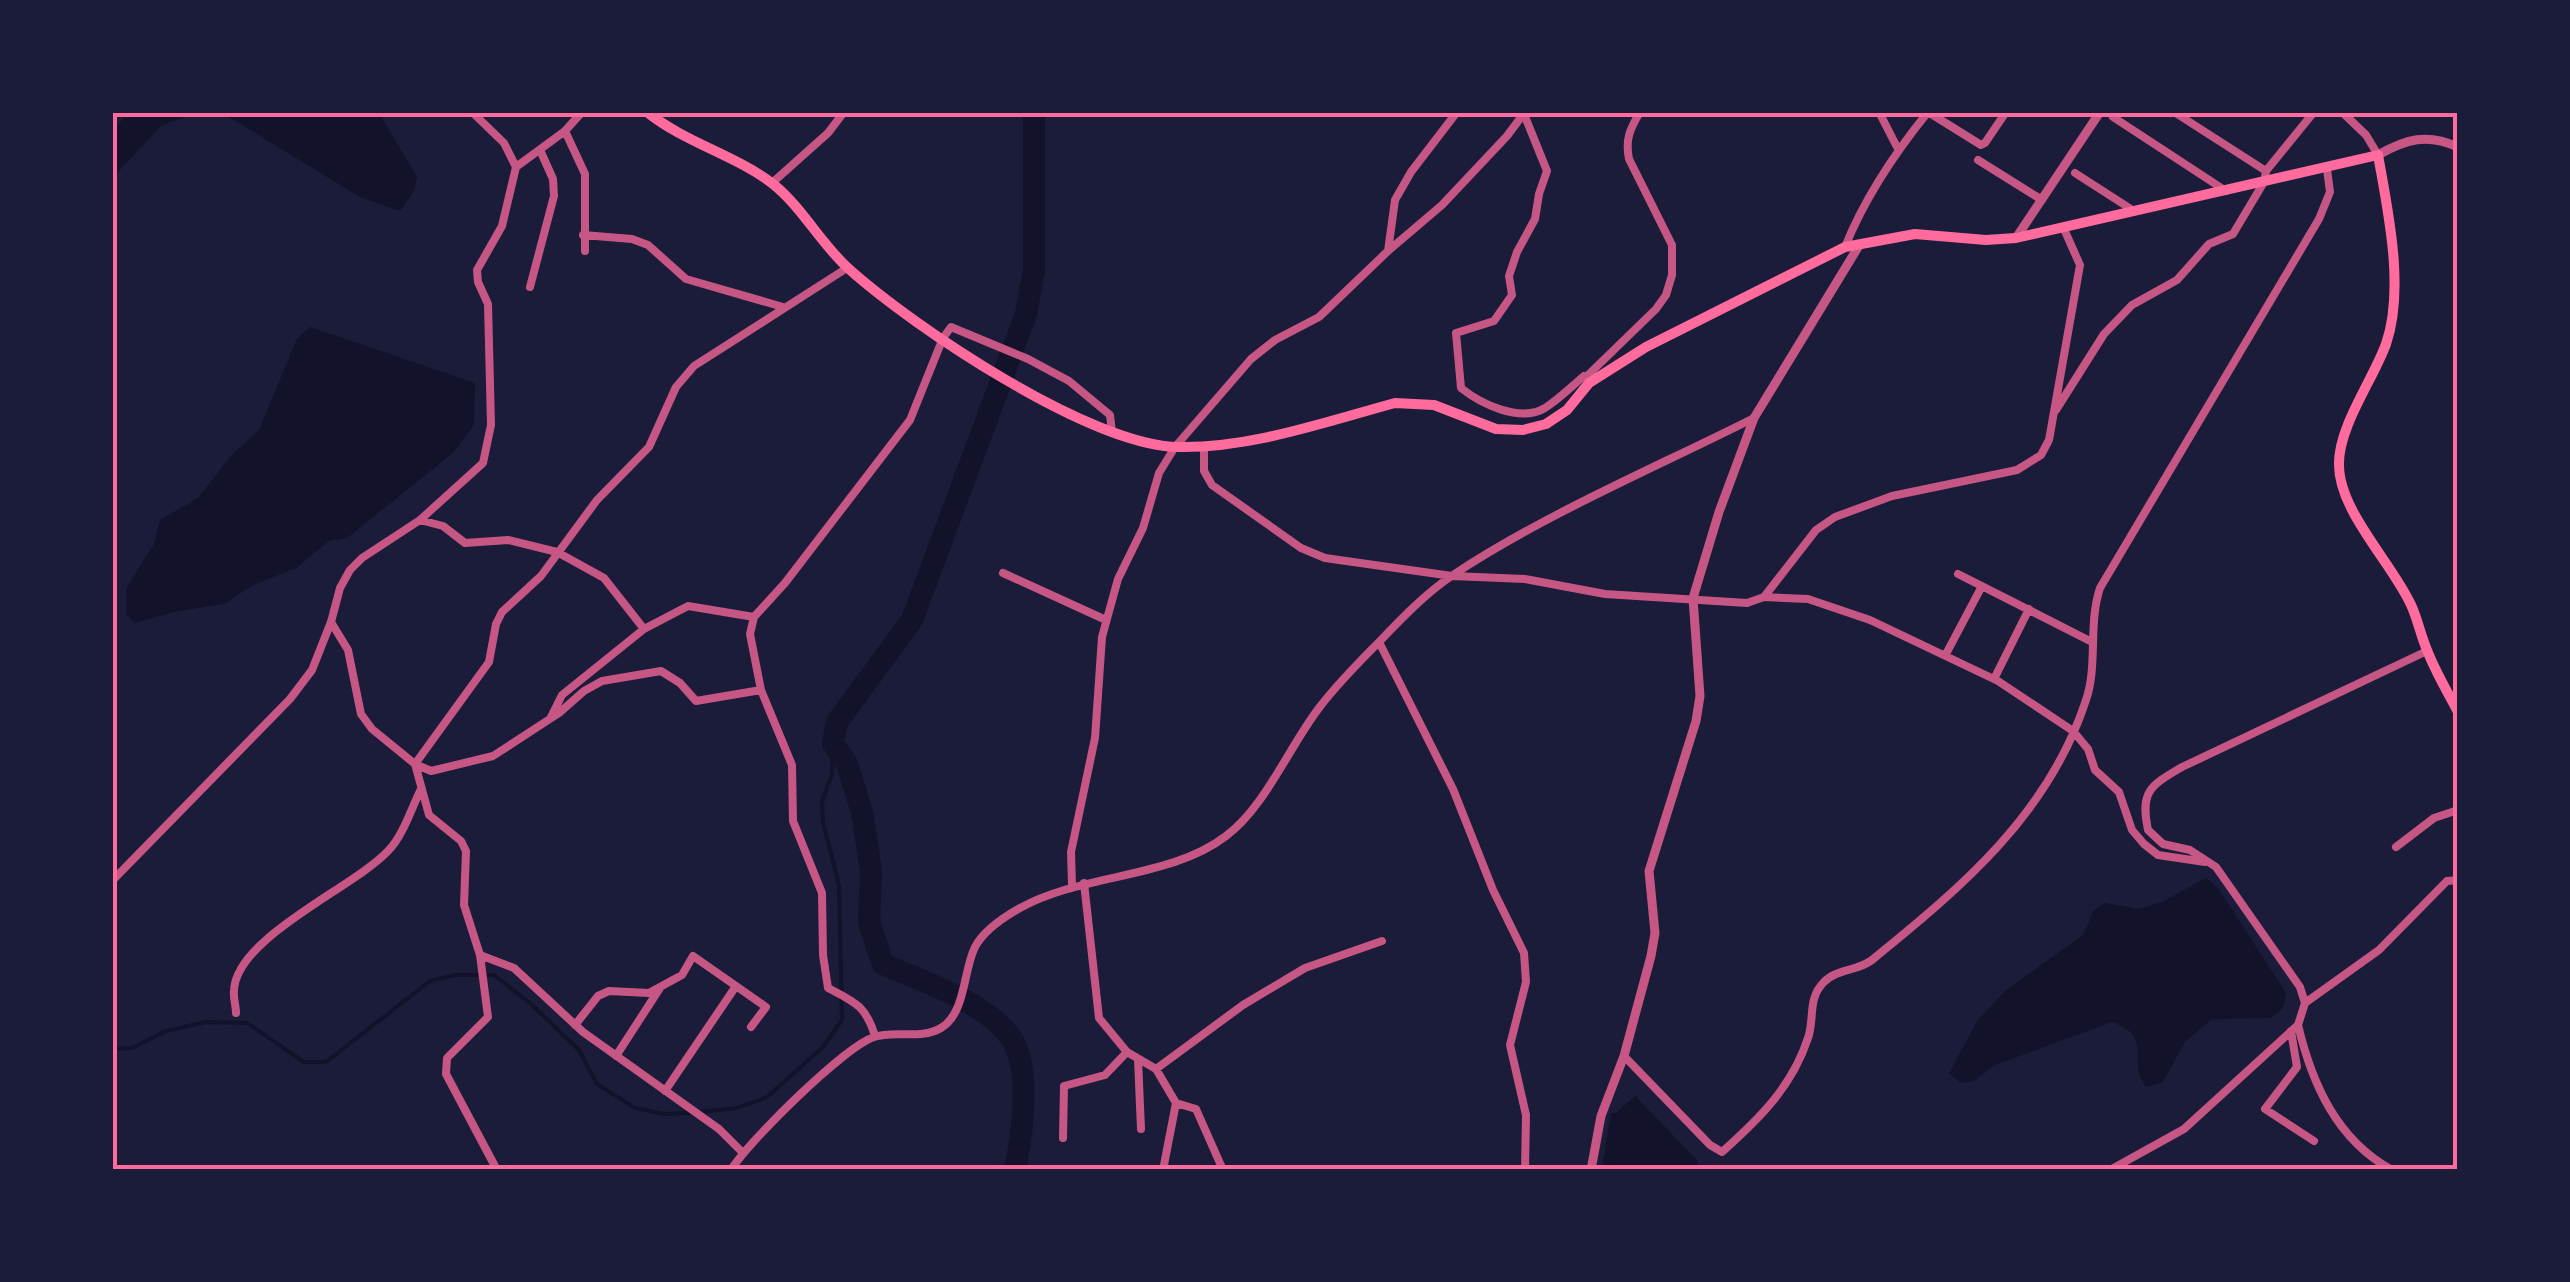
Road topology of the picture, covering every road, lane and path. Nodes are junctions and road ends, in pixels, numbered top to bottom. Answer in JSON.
{"nodes":[{"id":1,"x":472,"y":112,"type":"edge"},
{"id":2,"x":582,"y":112,"type":"edge"},
{"id":3,"x":647,"y":112,"type":"edge"},
{"id":4,"x":844,"y":112,"type":"edge"},
{"id":5,"x":1456,"y":112,"type":"edge"},
{"id":6,"x":1640,"y":112,"type":"edge"},
{"id":7,"x":1880,"y":112,"type":"edge"},
{"id":8,"x":2006,"y":112,"type":"edge"},
{"id":9,"x":2100,"y":112,"type":"edge"},
{"id":10,"x":2174,"y":112,"type":"edge"},
{"id":11,"x":2314,"y":112,"type":"edge"},
{"id":12,"x":2342,"y":112,"type":"edge"},
{"id":13,"x":1524,"y":113,"type":"edge"},
{"id":14,"x":2113,"y":118,"type":"dead end"},
{"id":15,"x":565,"y":131,"type":"junction"},
{"id":16,"x":2458,"y":148,"type":"edge"},
{"id":17,"x":540,"y":150,"type":"junction"},
{"id":18,"x":1898,"y":150,"type":"junction"},
{"id":19,"x":2378,"y":155,"type":"junction"},
{"id":20,"x":1978,"y":160,"type":"dead end"},
{"id":21,"x":516,"y":167,"type":"junction"},
{"id":22,"x":2328,"y":169,"type":"junction"},
{"id":23,"x":2076,"y":172,"type":"dead end"},
{"id":24,"x":2265,"y":177,"type":"junction"},
{"id":25,"x":772,"y":183,"type":"junction"},
{"id":26,"x":2226,"y":191,"type":"junction"},
{"id":27,"x":2042,"y":200,"type":"junction"},
{"id":28,"x":2136,"y":212,"type":"junction"},
{"id":29,"x":2064,"y":228,"type":"junction"},
{"id":30,"x":584,"y":235,"type":"junction"},
{"id":31,"x":2016,"y":238,"type":"junction"},
{"id":32,"x":1860,"y":244,"type":"junction"},
{"id":33,"x":1845,"y":247,"type":"junction"},
{"id":34,"x":585,"y":251,"type":"dead end"},
{"id":35,"x":1388,"y":251,"type":"junction"},
{"id":36,"x":847,"y":268,"type":"junction"},
{"id":37,"x":530,"y":288,"type":"dead end"},
{"id":38,"x":783,"y":307,"type":"junction"},
{"id":39,"x":943,"y":338,"type":"junction"},
{"id":40,"x":1586,"y":380,"type":"junction"},
{"id":41,"x":2053,"y":414,"type":"junction"},
{"id":42,"x":1754,"y":418,"type":"junction"},
{"id":43,"x":1112,"y":432,"type":"junction"},
{"id":44,"x":1204,"y":446,"type":"junction"},
{"id":45,"x":1175,"y":447,"type":"junction"},
{"id":46,"x":420,"y":520,"type":"junction"},
{"id":47,"x":557,"y":552,"type":"junction"},
{"id":48,"x":1003,"y":573,"type":"dead end"},
{"id":49,"x":1958,"y":574,"type":"dead end"},
{"id":50,"x":1452,"y":576,"type":"junction"},
{"id":51,"x":1982,"y":586,"type":"junction"},
{"id":52,"x":1764,"y":597,"type":"junction"},
{"id":53,"x":1694,"y":598,"type":"junction"},
{"id":54,"x":2029,"y":610,"type":"junction"},
{"id":55,"x":754,"y":617,"type":"junction"},
{"id":56,"x":1106,"y":620,"type":"junction"},
{"id":57,"x":332,"y":622,"type":"junction"},
{"id":58,"x":644,"y":629,"type":"junction"},
{"id":59,"x":1379,"y":642,"type":"junction"},
{"id":60,"x":2092,"y":642,"type":"junction"},
{"id":61,"x":2427,"y":651,"type":"junction"},
{"id":62,"x":1946,"y":654,"type":"junction"},
{"id":63,"x":1994,"y":679,"type":"junction"},
{"id":64,"x":761,"y":690,"type":"junction"},
{"id":65,"x":2458,"y":712,"type":"edge"},
{"id":66,"x":550,"y":718,"type":"junction"},
{"id":67,"x":2073,"y":731,"type":"junction"},
{"id":68,"x":415,"y":764,"type":"junction"},
{"id":69,"x":421,"y":789,"type":"junction"},
{"id":70,"x":2458,"y":810,"type":"edge"},
{"id":71,"x":2396,"y":847,"type":"dead end"},
{"id":72,"x":2205,"y":862,"type":"junction"},
{"id":73,"x":2458,"y":880,"type":"edge"},
{"id":74,"x":112,"y":881,"type":"edge"},
{"id":75,"x":1084,"y":884,"type":"junction"},
{"id":76,"x":1072,"y":886,"type":"junction"},
{"id":77,"x":1382,"y":941,"type":"dead end"},
{"id":78,"x":480,"y":956,"type":"junction"},
{"id":79,"x":736,"y":986,"type":"junction"},
{"id":80,"x":660,"y":988,"type":"junction"},
{"id":81,"x":2305,"y":1004,"type":"junction"},
{"id":82,"x":236,"y":1013,"type":"dead end"},
{"id":83,"x":574,"y":1024,"type":"junction"},
{"id":84,"x":751,"y":1027,"type":"dead end"},
{"id":85,"x":2295,"y":1028,"type":"junction"},
{"id":86,"x":876,"y":1036,"type":"junction"},
{"id":87,"x":1126,"y":1052,"type":"junction"},
{"id":88,"x":616,"y":1056,"type":"junction"},
{"id":89,"x":1624,"y":1056,"type":"junction"},
{"id":90,"x":1138,"y":1058,"type":"junction"},
{"id":91,"x":1156,"y":1070,"type":"junction"},
{"id":92,"x":665,"y":1091,"type":"junction"},
{"id":93,"x":1176,"y":1102,"type":"junction"},
{"id":94,"x":1141,"y":1130,"type":"dead end"},
{"id":95,"x":1062,"y":1138,"type":"dead end"},
{"id":96,"x":2314,"y":1141,"type":"dead end"},
{"id":97,"x":742,"y":1152,"type":"junction"},
{"id":98,"x":497,"y":1170,"type":"edge"},
{"id":99,"x":732,"y":1170,"type":"edge"},
{"id":100,"x":1163,"y":1170,"type":"edge"},
{"id":101,"x":1223,"y":1170,"type":"edge"},
{"id":102,"x":1525,"y":1170,"type":"edge"},
{"id":103,"x":1590,"y":1170,"type":"edge"},
{"id":104,"x":2059,"y":1170,"type":"edge"},
{"id":105,"x":2076,"y":1170,"type":"edge"},
{"id":106,"x":2110,"y":1170,"type":"edge"},
{"id":107,"x":2392,"y":1170,"type":"edge"}],
"edges":[{"from":1,"to":21,"type":"street"},
{"from":2,"to":15,"type":"street"},
{"from":3,"to":25,"type":"main road"},
{"from":4,"to":25,"type":"street"},
{"from":5,"to":35,"type":"street"},
{"from":6,"to":40,"type":"street"},
{"from":7,"to":18,"type":"street"},
{"from":8,"to":18,"type":"street"},
{"from":9,"to":27,"type":"street"},
{"from":10,"to":24,"type":"street"},
{"from":11,"to":24,"type":"street"},
{"from":12,"to":19,"type":"street"},
{"from":13,"to":35,"type":"street"},
{"from":13,"to":40,"type":"street"},
{"from":14,"to":26,"type":"street"},
{"from":15,"to":17,"type":"street"},
{"from":15,"to":30,"type":"street"},
{"from":16,"to":19,"type":"street"},
{"from":17,"to":21,"type":"street"},
{"from":17,"to":37,"type":"street"},
{"from":18,"to":33,"type":"street"},
{"from":19,"to":22,"type":"main road"},
{"from":19,"to":61,"type":"main road"},
{"from":20,"to":27,"type":"street"},
{"from":21,"to":46,"type":"street"},
{"from":22,"to":24,"type":"main road"},
{"from":22,"to":60,"type":"street"},
{"from":23,"to":28,"type":"street"},
{"from":24,"to":26,"type":"main road"},
{"from":24,"to":41,"type":"street"},
{"from":25,"to":36,"type":"main road"},
{"from":26,"to":28,"type":"main road"},
{"from":27,"to":31,"type":"street"},
{"from":28,"to":29,"type":"main road"},
{"from":29,"to":31,"type":"main road"},
{"from":29,"to":41,"type":"street"},
{"from":30,"to":34,"type":"street"},
{"from":30,"to":38,"type":"street"},
{"from":31,"to":32,"type":"main road"},
{"from":32,"to":33,"type":"main road"},
{"from":32,"to":42,"type":"street"},
{"from":33,"to":40,"type":"main road"},
{"from":35,"to":45,"type":"street"},
{"from":36,"to":38,"type":"street"},
{"from":36,"to":39,"type":"main road"},
{"from":38,"to":47,"type":"street"},
{"from":39,"to":43,"type":"main road"},
{"from":39,"to":43,"type":"street"},
{"from":39,"to":55,"type":"street"},
{"from":40,"to":44,"type":"main road"},
{"from":41,"to":52,"type":"street"},
{"from":42,"to":50,"type":"street"},
{"from":42,"to":53,"type":"street"},
{"from":43,"to":45,"type":"main road"},
{"from":44,"to":45,"type":"main road"},
{"from":44,"to":50,"type":"street"},
{"from":45,"to":56,"type":"street"},
{"from":46,"to":47,"type":"street"},
{"from":46,"to":57,"type":"street"},
{"from":47,"to":58,"type":"street"},
{"from":47,"to":68,"type":"street"},
{"from":48,"to":56,"type":"street"},
{"from":49,"to":51,"type":"street"},
{"from":50,"to":53,"type":"street"},
{"from":50,"to":59,"type":"street"},
{"from":51,"to":54,"type":"street"},
{"from":51,"to":62,"type":"street"},
{"from":52,"to":53,"type":"street"},
{"from":52,"to":62,"type":"street"},
{"from":53,"to":89,"type":"street"},
{"from":54,"to":60,"type":"street"},
{"from":54,"to":63,"type":"street"},
{"from":55,"to":58,"type":"street"},
{"from":55,"to":64,"type":"street"},
{"from":56,"to":76,"type":"street"},
{"from":57,"to":68,"type":"street"},
{"from":57,"to":74,"type":"street"},
{"from":58,"to":66,"type":"street"},
{"from":59,"to":75,"type":"street"},
{"from":59,"to":102,"type":"street"},
{"from":60,"to":67,"type":"street"},
{"from":61,"to":65,"type":"main road"},
{"from":61,"to":72,"type":"street"},
{"from":62,"to":63,"type":"street"},
{"from":63,"to":67,"type":"street"},
{"from":64,"to":66,"type":"street"},
{"from":64,"to":86,"type":"street"},
{"from":66,"to":68,"type":"street"},
{"from":67,"to":72,"type":"street"},
{"from":67,"to":89,"type":"street"},
{"from":68,"to":69,"type":"street"},
{"from":69,"to":78,"type":"street"},
{"from":69,"to":82,"type":"street"},
{"from":70,"to":71,"type":"street"},
{"from":72,"to":81,"type":"street"},
{"from":73,"to":81,"type":"street"},
{"from":75,"to":76,"type":"street"},
{"from":75,"to":87,"type":"street"},
{"from":76,"to":86,"type":"street"},
{"from":77,"to":91,"type":"street"},
{"from":78,"to":83,"type":"street"},
{"from":78,"to":98,"type":"street"},
{"from":79,"to":80,"type":"street"},
{"from":79,"to":84,"type":"street"},
{"from":79,"to":92,"type":"street"},
{"from":80,"to":83,"type":"street"},
{"from":80,"to":88,"type":"street"},
{"from":81,"to":85,"type":"street"},
{"from":83,"to":88,"type":"street"},
{"from":85,"to":96,"type":"street"},
{"from":85,"to":106,"type":"street"},
{"from":85,"to":107,"type":"street"},
{"from":86,"to":97,"type":"street"},
{"from":87,"to":90,"type":"street"},
{"from":87,"to":95,"type":"street"},
{"from":88,"to":92,"type":"street"},
{"from":89,"to":103,"type":"street"},
{"from":90,"to":91,"type":"street"},
{"from":90,"to":94,"type":"street"},
{"from":91,"to":93,"type":"street"},
{"from":92,"to":97,"type":"street"},
{"from":93,"to":100,"type":"street"},
{"from":93,"to":101,"type":"street"},
{"from":97,"to":99,"type":"street"},
{"from":104,"to":105,"type":"street"}]}
